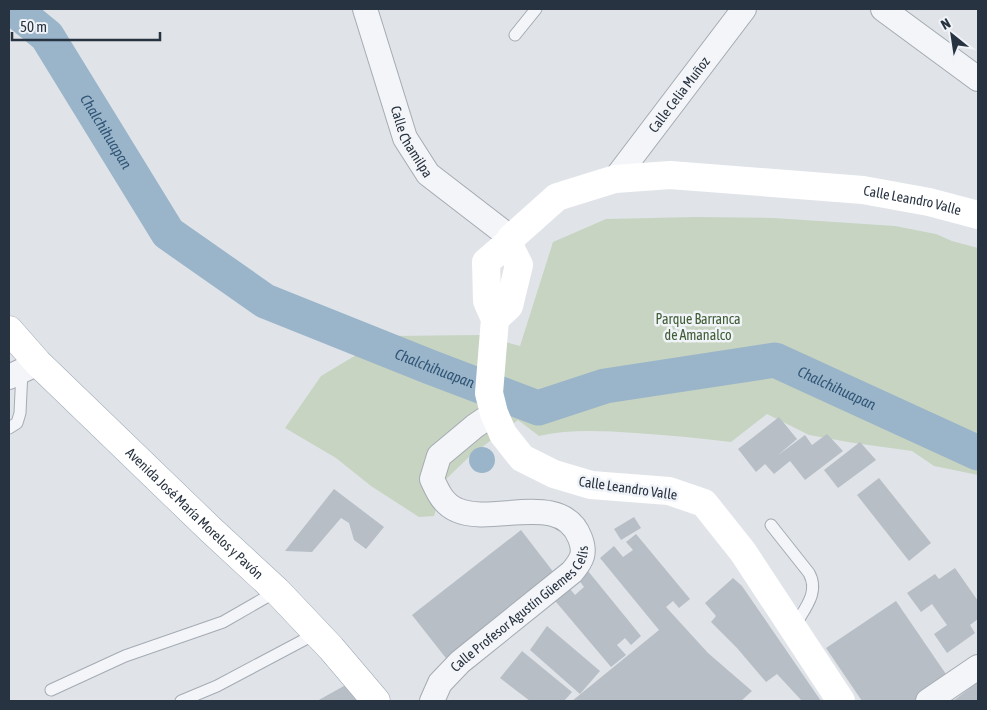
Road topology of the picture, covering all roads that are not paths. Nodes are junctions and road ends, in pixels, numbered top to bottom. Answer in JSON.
{"nodes":[{"id":1,"x":365,"y":9,"type":"edge"},
{"id":2,"x":536,"y":9,"type":"edge"},
{"id":3,"x":744,"y":9,"type":"edge"},
{"id":4,"x":882,"y":9,"type":"edge"},
{"id":5,"x":515,"y":35,"type":"dead end"},
{"id":6,"x":978,"y":79,"type":"edge"},
{"id":7,"x":615,"y":179,"type":"junction"},
{"id":8,"x":978,"y":215,"type":"edge"},
{"id":9,"x":510,"y":240,"type":"junction"},
{"id":10,"x":9,"y":330,"type":"edge"},
{"id":11,"x":23,"y":370,"type":"edge"},
{"id":12,"x":491,"y":403,"type":"junction"},
{"id":13,"x":9,"y":428,"type":"edge"},
{"id":14,"x":771,"y":525,"type":"dead end"},
{"id":15,"x":277,"y":591,"type":"junction"},
{"id":16,"x":793,"y":628,"type":"junction"},
{"id":17,"x":317,"y":633,"type":"junction"},
{"id":18,"x":978,"y":667,"type":"edge"},
{"id":19,"x":51,"y":690,"type":"dead end"},
{"id":20,"x":180,"y":701,"type":"edge"},
{"id":21,"x":376,"y":701,"type":"edge"},
{"id":22,"x":432,"y":701,"type":"edge"},
{"id":23,"x":841,"y":701,"type":"edge"},
{"id":24,"x":928,"y":701,"type":"edge"}],
"edges":[{"from":1,"to":9,"type":"street","name":"Calle Chamilpa"},
{"from":2,"to":5,"type":"lane"},
{"from":3,"to":7,"type":"street","name":"Calle Celia Muñoz"},
{"from":4,"to":6,"type":"street"},
{"from":7,"to":8,"type":"street","name":"Calle Leandro Valle"},
{"from":7,"to":9,"type":"street","name":"Calle Leandro Valle"},
{"from":9,"to":12,"type":"street","name":"Calle Leandro Valle"},
{"from":10,"to":11,"type":"street","name":"Avenida José María Morelos y Pavón"},
{"from":11,"to":13,"type":"lane"},
{"from":11,"to":15,"type":"street","name":"Avenida José María Morelos y Pavón"},
{"from":12,"to":16,"type":"street","name":"Calle Leandro Valle"},
{"from":12,"to":22,"type":"street","name":"Calle Profesor Agustín Güemes Celis"},
{"from":14,"to":16,"type":"lane"},
{"from":15,"to":17,"type":"street","name":"Avenida José María Morelos y Pavón"},
{"from":15,"to":19,"type":"lane"},
{"from":16,"to":23,"type":"street","name":"Calle Leandro Valle"},
{"from":17,"to":20,"type":"lane"},
{"from":17,"to":21,"type":"street","name":"Avenida José María Morelos y Pavón"},
{"from":18,"to":24,"type":"street"}]}
